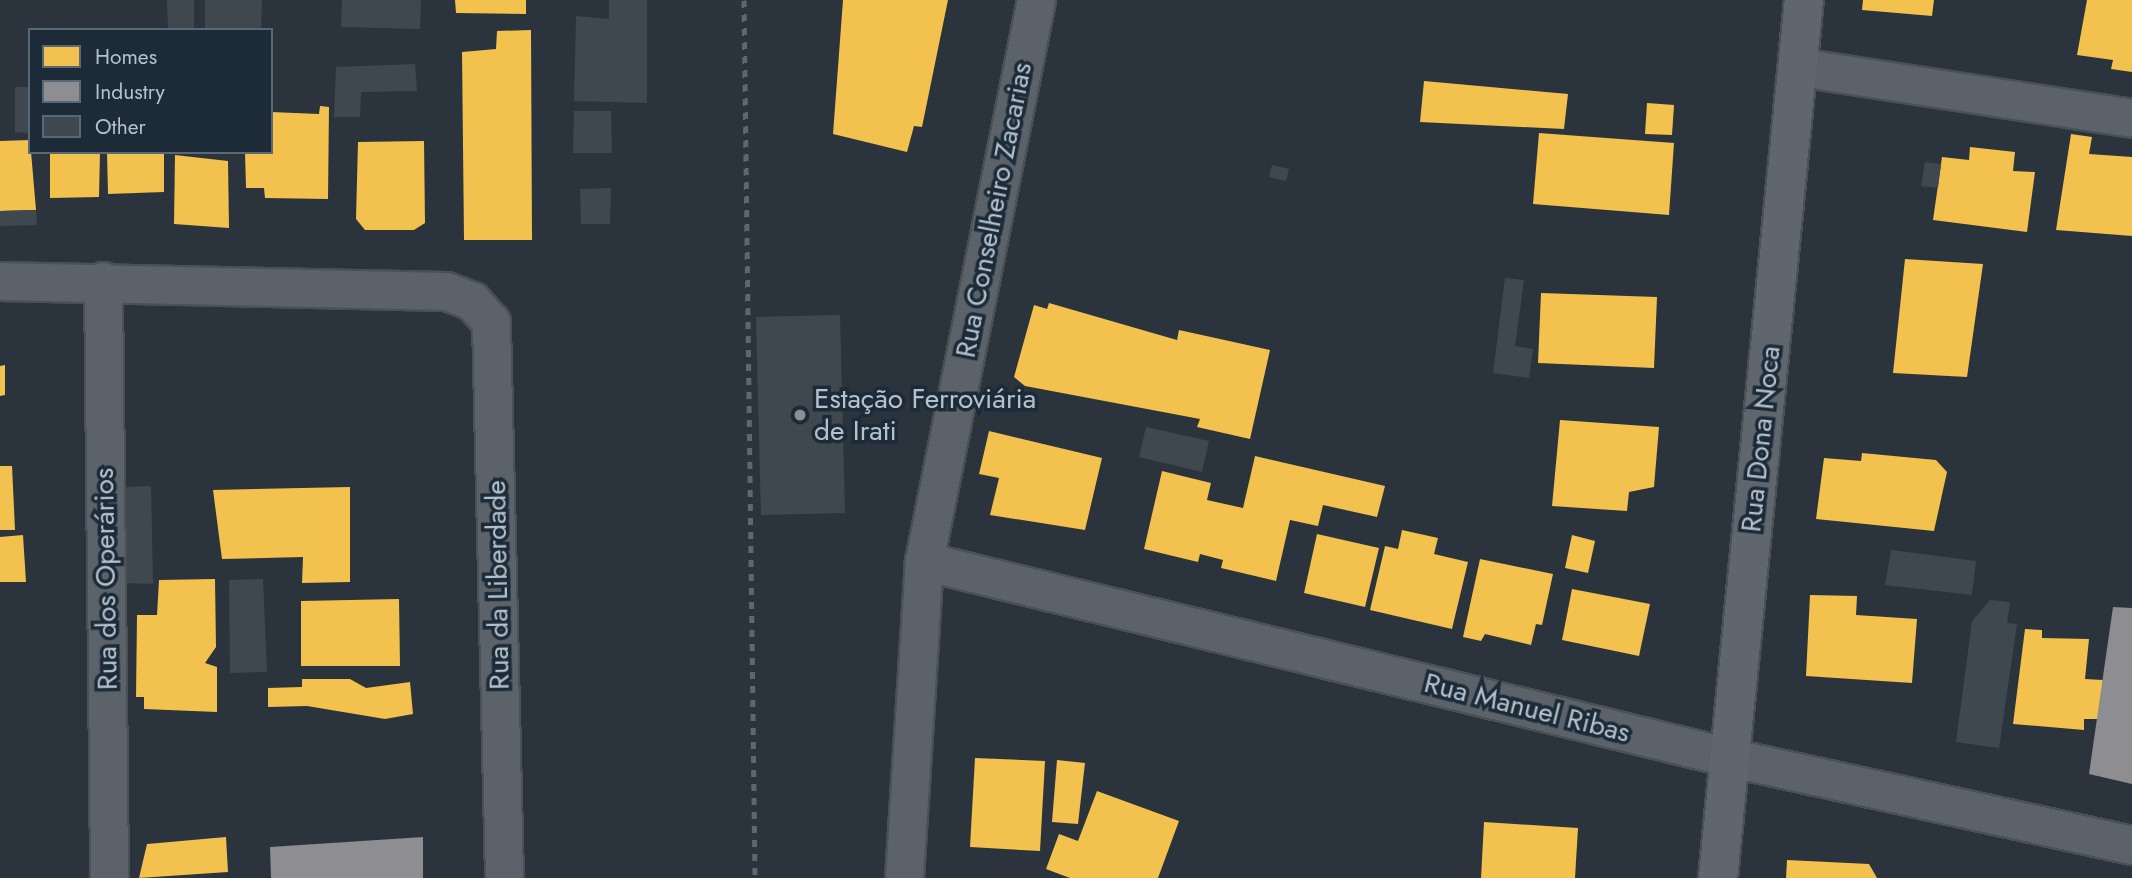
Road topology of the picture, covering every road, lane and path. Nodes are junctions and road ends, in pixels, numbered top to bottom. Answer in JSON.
{"nodes":[{"id":1,"x":1036,"y":0,"type":"edge"},
{"id":2,"x":1804,"y":0,"type":"edge"},
{"id":3,"x":1799,"y":67,"type":"junction"},
{"id":4,"x":2132,"y":118,"type":"edge"},
{"id":5,"x":0,"y":281,"type":"edge"},
{"id":6,"x":103,"y":281,"type":"junction"},
{"id":7,"x":924,"y":561,"type":"junction"},
{"id":8,"x":1728,"y":757,"type":"junction"},
{"id":9,"x":2132,"y":845,"type":"edge"},
{"id":10,"x":109,"y":878,"type":"edge"},
{"id":11,"x":504,"y":878,"type":"edge"},
{"id":12,"x":904,"y":878,"type":"edge"},
{"id":13,"x":1718,"y":878,"type":"edge"}],
"edges":[{"from":1,"to":7,"type":"street","name":"Rua Conselheiro Zacarias"},
{"from":2,"to":3,"type":"street","name":"Rua Dona Noca"},
{"from":3,"to":4,"type":"street"},
{"from":3,"to":8,"type":"street","name":"Rua Dona Noca"},
{"from":5,"to":6,"type":"street"},
{"from":6,"to":10,"type":"street","name":"Rua dos Operários"},
{"from":6,"to":11,"type":"street","name":"Rua da Liberdade"},
{"from":7,"to":8,"type":"street","name":"Rua Manuel Ribas"},
{"from":7,"to":12,"type":"street","name":"Rua Conselheiro Zacarias"},
{"from":8,"to":9,"type":"street","name":"Rua Manuel Ribas"},
{"from":8,"to":13,"type":"street","name":"Rua Dona Noca"}]}
